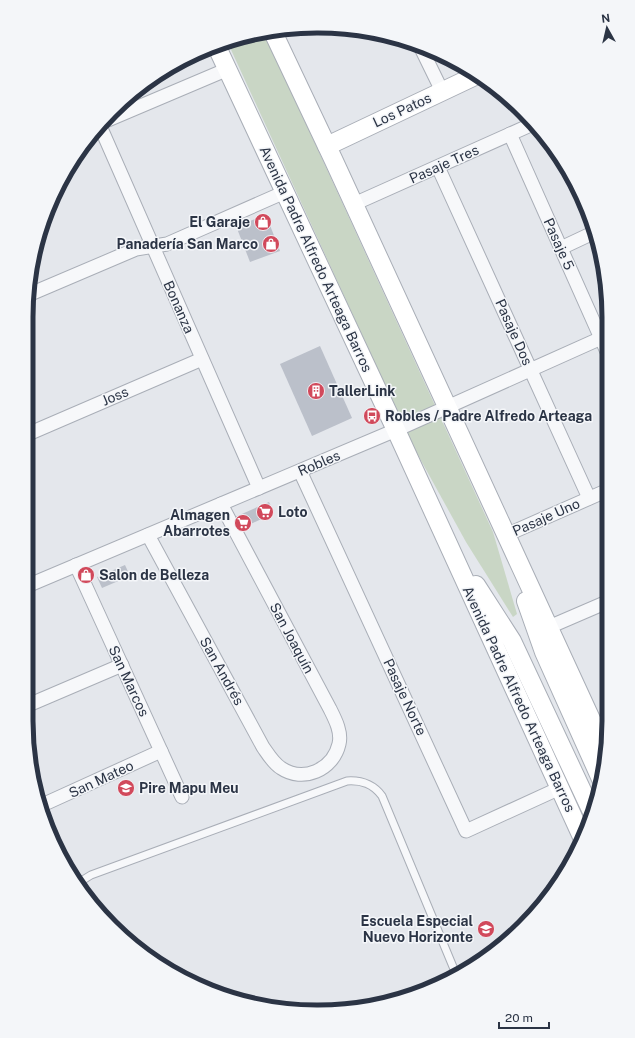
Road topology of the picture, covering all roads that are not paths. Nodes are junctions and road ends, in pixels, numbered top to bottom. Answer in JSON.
{"nodes":[{"id":1,"x":275,"y":36,"type":"edge"},
{"id":2,"x":219,"y":51,"type":"edge"},
{"id":3,"x":424,"y":54,"type":"edge"},
{"id":4,"x":228,"y":69,"type":"junction"},
{"id":5,"x":471,"y":78,"type":"edge"},
{"id":6,"x":442,"y":91,"type":"junction"},
{"id":7,"x":115,"y":117,"type":"edge"},
{"id":8,"x":528,"y":126,"type":"edge"},
{"id":9,"x":103,"y":132,"type":"edge"},
{"id":10,"x":510,"y":134,"type":"junction"},
{"id":11,"x":327,"y":146,"type":"junction"},
{"id":12,"x":438,"y":167,"type":"junction"},
{"id":13,"x":285,"y":192,"type":"junction"},
{"id":14,"x":354,"y":204,"type":"junction"},
{"id":15,"x":589,"y":235,"type":"edge"},
{"id":16,"x":153,"y":246,"type":"junction"},
{"id":17,"x":561,"y":248,"type":"junction"},
{"id":18,"x":34,"y":291,"type":"edge"},
{"id":19,"x":602,"y":331,"type":"edge"},
{"id":20,"x":602,"y":338,"type":"edge"},
{"id":21,"x":202,"y":359,"type":"junction"},
{"id":22,"x":530,"y":370,"type":"junction"},
{"id":23,"x":447,"y":408,"type":"junction"},
{"id":24,"x":396,"y":430,"type":"junction"},
{"id":25,"x":33,"y":432,"type":"edge"},
{"id":26,"x":300,"y":471,"type":"junction"},
{"id":27,"x":259,"y":488,"type":"junction"},
{"id":28,"x":602,"y":493,"type":"edge"},
{"id":29,"x":589,"y":498,"type":"junction"},
{"id":30,"x":221,"y":504,"type":"junction"},
{"id":31,"x":148,"y":535,"type":"junction"},
{"id":32,"x":506,"y":535,"type":"junction"},
{"id":33,"x":455,"y":560,"type":"junction"},
{"id":34,"x":76,"y":565,"type":"junction"},
{"id":35,"x":33,"y":583,"type":"edge"},
{"id":36,"x":602,"y":604,"type":"edge"},
{"id":37,"x":549,"y":627,"type":"junction"},
{"id":38,"x":122,"y":664,"type":"junction"},
{"id":39,"x":33,"y":703,"type":"edge"},
{"id":40,"x":601,"y":742,"type":"edge"},
{"id":41,"x":161,"y":751,"type":"junction"},
{"id":42,"x":319,"y":771,"type":"joint"},
{"id":43,"x":598,"y":772,"type":"edge"},
{"id":44,"x":560,"y":788,"type":"junction"},
{"id":45,"x":182,"y":797,"type":"dead end"},
{"id":46,"x":46,"y":803,"type":"edge"},
{"id":47,"x":589,"y":805,"type":"edge"},
{"id":48,"x":579,"y":831,"type":"edge"},
{"id":49,"x":82,"y":880,"type":"edge"},
{"id":50,"x":454,"y":970,"type":"edge"}],
"edges":[{"from":1,"to":11,"type":"main road"},
{"from":2,"to":4,"type":"main road","name":"Avenida Padre Alfredo Arteaga Barros"},
{"from":3,"to":6,"type":"street"},
{"from":4,"to":7,"type":"street"},
{"from":4,"to":13,"type":"main road","name":"Avenida Padre Alfredo Arteaga Barros"},
{"from":5,"to":6,"type":"main road","name":"Los Patos"},
{"from":6,"to":11,"type":"main road","name":"Los Patos"},
{"from":8,"to":10,"type":"street","name":"Pasaje Tres"},
{"from":9,"to":16,"type":"street","name":"Bonanza"},
{"from":10,"to":12,"type":"street","name":"Pasaje Tres"},
{"from":10,"to":17,"type":"street","name":"Pasaje 5"},
{"from":11,"to":14,"type":"main road"},
{"from":12,"to":14,"type":"street","name":"Pasaje Tres"},
{"from":12,"to":22,"type":"street","name":"Pasaje Dos"},
{"from":13,"to":16,"type":"street"},
{"from":13,"to":24,"type":"main road","name":"Avenida Padre Alfredo Arteaga Barros"},
{"from":14,"to":23,"type":"main road"},
{"from":15,"to":17,"type":"street"},
{"from":16,"to":18,"type":"street"},
{"from":16,"to":21,"type":"street","name":"Bonanza"},
{"from":17,"to":19,"type":"street","name":"Pasaje 5"},
{"from":20,"to":22,"type":"street","name":"Robles"},
{"from":21,"to":25,"type":"street","name":"Joss"},
{"from":21,"to":27,"type":"street","name":"Bonanza"},
{"from":22,"to":23,"type":"street","name":"Robles"},
{"from":22,"to":29,"type":"street","name":"Pasaje Dos"},
{"from":23,"to":24,"type":"street","name":"Robles"},
{"from":23,"to":32,"type":"main road"},
{"from":24,"to":26,"type":"street","name":"Robles"},
{"from":24,"to":33,"type":"main road","name":"Avenida Padre Alfredo Arteaga Barros"},
{"from":26,"to":27,"type":"street","name":"Robles"},
{"from":26,"to":44,"type":"street","name":"Pasaje Norte"},
{"from":27,"to":30,"type":"street","name":"Robles"},
{"from":28,"to":29,"type":"street","name":"Pasaje Uno"},
{"from":29,"to":32,"type":"street","name":"Pasaje Uno"},
{"from":30,"to":31,"type":"street","name":"Robles"},
{"from":30,"to":42,"type":"street","name":"San Joaquín"},
{"from":31,"to":34,"type":"street","name":"Robles"},
{"from":31,"to":42,"type":"street","name":"San Andrés"},
{"from":32,"to":37,"type":"main road"},
{"from":32,"to":43,"type":"main road"},
{"from":33,"to":44,"type":"main road","name":"Avenida Padre Alfredo Arteaga Barros"},
{"from":33,"to":47,"type":"main road","name":"Avenida Padre Alfredo Arteaga Barros"},
{"from":34,"to":35,"type":"street","name":"Robles"},
{"from":34,"to":38,"type":"street","name":"San Marcos"},
{"from":36,"to":37,"type":"street"},
{"from":37,"to":40,"type":"main road"},
{"from":38,"to":39,"type":"street"},
{"from":38,"to":41,"type":"street","name":"San Marcos"},
{"from":41,"to":45,"type":"street","name":"San Marcos"},
{"from":41,"to":46,"type":"street","name":"San Mateo"},
{"from":44,"to":48,"type":"main road","name":"Avenida Padre Alfredo Arteaga Barros"},
{"from":49,"to":50,"type":"lane"}]}
